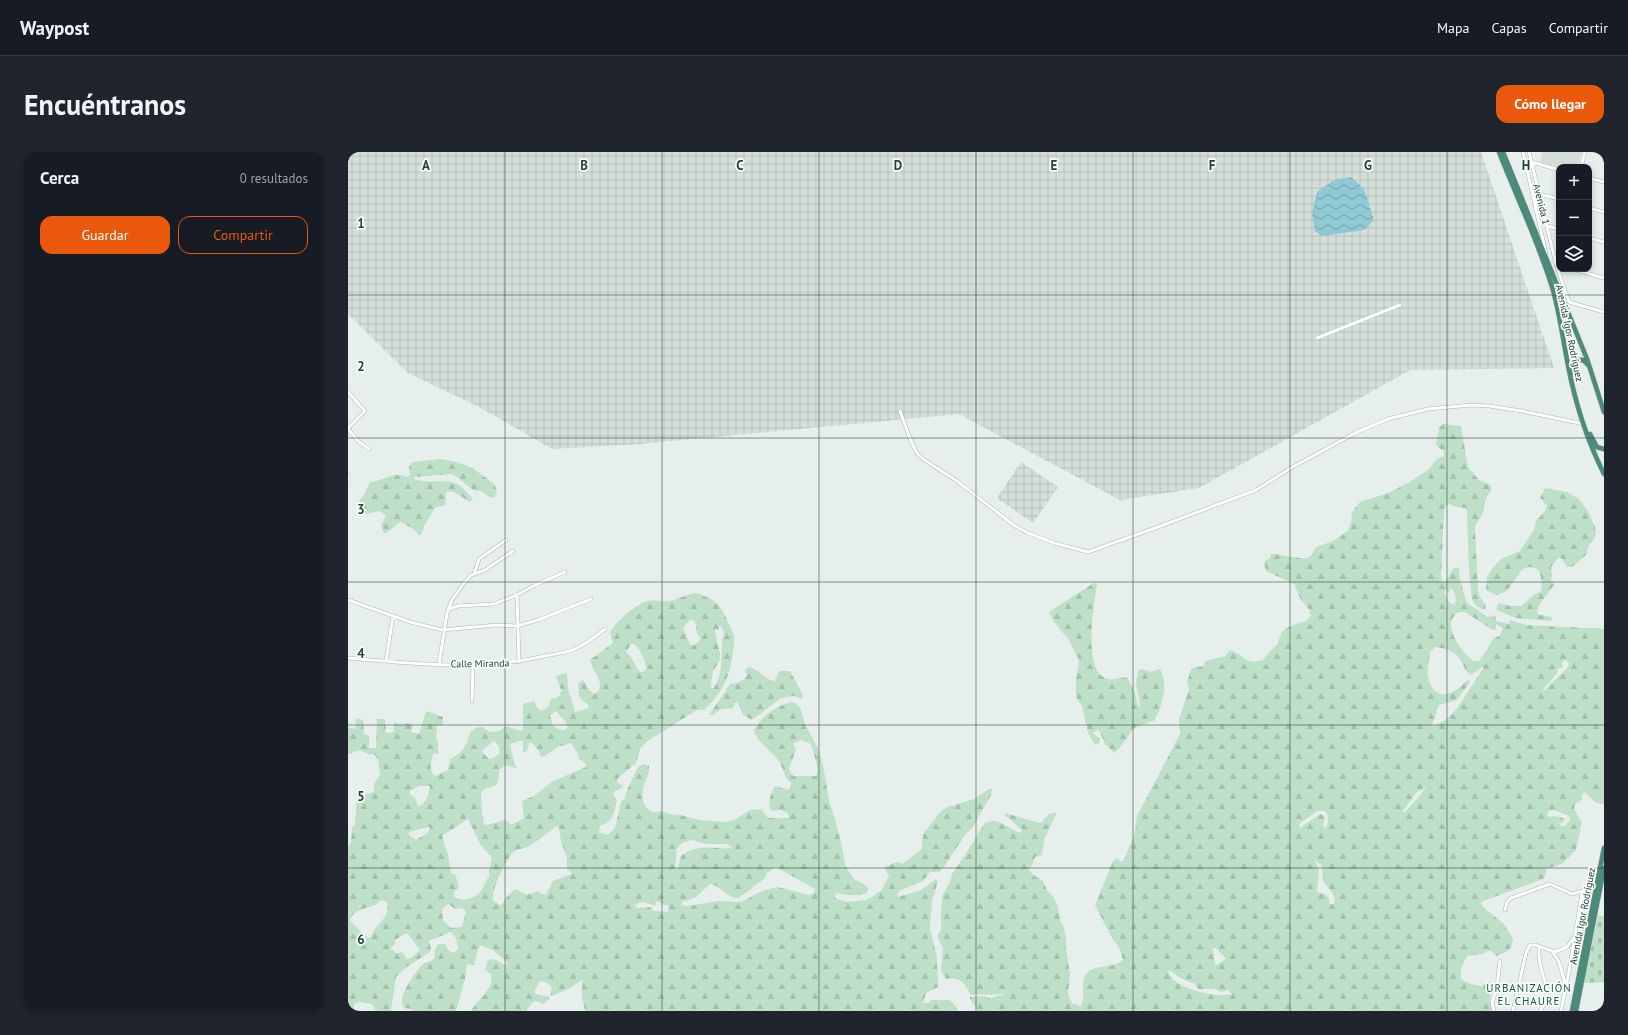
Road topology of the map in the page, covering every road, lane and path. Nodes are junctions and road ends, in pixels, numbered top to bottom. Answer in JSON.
{"nodes":[{"id":1,"x":1499,"y":152,"type":"edge"},
{"id":2,"x":1503,"y":152,"type":"edge"},
{"id":3,"x":1523,"y":152,"type":"edge"},
{"id":4,"x":1529,"y":152,"type":"edge"},
{"id":5,"x":1585,"y":152,"type":"edge"},
{"id":6,"x":1532,"y":162,"type":"junction"},
{"id":7,"x":1582,"y":164,"type":"edge"},
{"id":8,"x":1556,"y":169,"type":"edge"},
{"id":9,"x":1592,"y":179,"type":"edge"},
{"id":10,"x":1604,"y":182,"type":"edge"},
{"id":11,"x":1539,"y":194,"type":"junction"},
{"id":12,"x":1556,"y":199,"type":"edge"},
{"id":13,"x":1592,"y":209,"type":"edge"},
{"id":14,"x":1604,"y":212,"type":"edge"},
{"id":15,"x":1547,"y":226,"type":"junction"},
{"id":16,"x":1556,"y":228,"type":"edge"},
{"id":17,"x":1592,"y":239,"type":"edge"},
{"id":18,"x":1604,"y":242,"type":"edge"},
{"id":19,"x":1556,"y":258,"type":"edge"},
{"id":20,"x":1548,"y":263,"type":"junction"},
{"id":21,"x":1560,"y":272,"type":"edge"},
{"id":22,"x":1583,"y":272,"type":"edge"},
{"id":23,"x":1604,"y":278,"type":"edge"},
{"id":24,"x":1400,"y":305,"type":"dead end"},
{"id":25,"x":1604,"y":312,"type":"edge"},
{"id":26,"x":1317,"y":338,"type":"dead end"},
{"id":27,"x":1590,"y":366,"type":"junction"},
{"id":28,"x":1571,"y":377,"type":"junction"},
{"id":29,"x":348,"y":392,"type":"edge"},
{"id":30,"x":900,"y":411,"type":"dead end"},
{"id":31,"x":1604,"y":412,"type":"edge"},
{"id":32,"x":1582,"y":418,"type":"junction"},
{"id":33,"x":1584,"y":424,"type":"junction"},
{"id":34,"x":348,"y":428,"type":"edge"},
{"id":35,"x":1604,"y":448,"type":"edge"},
{"id":36,"x":369,"y":449,"type":"dead end"},
{"id":37,"x":1604,"y":474,"type":"edge"},
{"id":38,"x":348,"y":475,"type":"edge"},
{"id":39,"x":348,"y":481,"type":"edge"},
{"id":40,"x":506,"y":540,"type":"dead end"},
{"id":41,"x":513,"y":552,"type":"dead end"},
{"id":42,"x":565,"y":572,"type":"dead end"},
{"id":43,"x":474,"y":574,"type":"junction"},
{"id":44,"x":517,"y":595,"type":"junction"},
{"id":45,"x":591,"y":599,"type":"dead end"},
{"id":46,"x":348,"y":600,"type":"edge"},
{"id":47,"x":449,"y":609,"type":"junction"},
{"id":48,"x":393,"y":616,"type":"junction"},
{"id":49,"x":517,"y":626,"type":"junction"},
{"id":50,"x":605,"y":629,"type":"dead end"},
{"id":51,"x":444,"y":630,"type":"junction"},
{"id":52,"x":348,"y":658,"type":"edge"},
{"id":53,"x":386,"y":661,"type":"junction"},
{"id":54,"x":519,"y":662,"type":"junction"},
{"id":55,"x":439,"y":664,"type":"junction"},
{"id":56,"x":473,"y":665,"type":"junction"},
{"id":57,"x":472,"y":701,"type":"dead end"},
{"id":58,"x":1604,"y":848,"type":"edge"},
{"id":59,"x":1604,"y":868,"type":"edge"},
{"id":60,"x":1600,"y":889,"type":"edge"},
{"id":61,"x":1589,"y":890,"type":"junction"},
{"id":62,"x":1594,"y":901,"type":"junction"},
{"id":63,"x":1505,"y":910,"type":"dead end"},
{"id":64,"x":1575,"y":935,"type":"junction"},
{"id":65,"x":1539,"y":947,"type":"junction"},
{"id":66,"x":1552,"y":951,"type":"junction"},
{"id":67,"x":1500,"y":961,"type":"dead end"},
{"id":68,"x":1566,"y":989,"type":"junction"},
{"id":69,"x":1561,"y":1010,"type":"edge"},
{"id":70,"x":1494,"y":1011,"type":"edge"},
{"id":71,"x":1513,"y":1011,"type":"edge"},
{"id":72,"x":1540,"y":1011,"type":"edge"},
{"id":73,"x":1572,"y":1011,"type":"edge"},
{"id":74,"x":1576,"y":1011,"type":"edge"}],
"edges":[{"from":1,"to":28,"type":"highway","name":"Avenida Igor Rodríguez"},
{"from":2,"to":20,"type":"highway","name":"Avenida Igor Rodríguez"},
{"from":3,"to":20,"type":"street"},
{"from":4,"to":6,"type":"street","name":"Avenida 1"},
{"from":5,"to":7,"type":"street"},
{"from":6,"to":8,"type":"street"},
{"from":6,"to":11,"type":"street","name":"Avenida 1"},
{"from":9,"to":10,"type":"street"},
{"from":11,"to":12,"type":"street"},
{"from":11,"to":15,"type":"street","name":"Avenida 1"},
{"from":13,"to":14,"type":"street"},
{"from":15,"to":16,"type":"street"},
{"from":15,"to":19,"type":"street","name":"Avenida 1"},
{"from":17,"to":18,"type":"street"},
{"from":20,"to":27,"type":"highway","name":"Avenida Igor Rodríguez"},
{"from":21,"to":25,"type":"street","name":"Avenida 1"},
{"from":22,"to":23,"type":"street"},
{"from":24,"to":26,"type":"street"},
{"from":27,"to":28,"type":"highway"},
{"from":27,"to":31,"type":"highway","name":"Avenida Igor Rodríguez"},
{"from":28,"to":32,"type":"highway","name":"Avenida Igor Rodríguez"},
{"from":29,"to":34,"type":"street"},
{"from":30,"to":33,"type":"street"},
{"from":32,"to":33,"type":"highway","name":"Avenida Igor Rodríguez"},
{"from":32,"to":35,"type":"highway"},
{"from":33,"to":37,"type":"highway","name":"Avenida Igor Rodríguez"},
{"from":34,"to":36,"type":"street"},
{"from":38,"to":39,"type":"street"},
{"from":40,"to":43,"type":"street"},
{"from":41,"to":43,"type":"street"},
{"from":42,"to":44,"type":"street"},
{"from":43,"to":47,"type":"street"},
{"from":44,"to":47,"type":"street"},
{"from":44,"to":49,"type":"street"},
{"from":45,"to":49,"type":"street"},
{"from":46,"to":48,"type":"street"},
{"from":47,"to":51,"type":"street"},
{"from":48,"to":51,"type":"street"},
{"from":48,"to":53,"type":"street"},
{"from":49,"to":51,"type":"street"},
{"from":49,"to":54,"type":"street"},
{"from":50,"to":54,"type":"street","name":"Calle Miranda"},
{"from":51,"to":55,"type":"street"},
{"from":52,"to":53,"type":"street","name":"Calle Miranda"},
{"from":53,"to":55,"type":"street","name":"Calle Miranda"},
{"from":54,"to":56,"type":"street","name":"Calle Miranda"},
{"from":55,"to":56,"type":"street","name":"Calle Miranda"},
{"from":56,"to":57,"type":"street"},
{"from":58,"to":60,"type":"highway","name":"Avenida Igor Rodríguez"},
{"from":59,"to":60,"type":"highway","name":"Avenida Igor Rodríguez"},
{"from":60,"to":61,"type":"street"},
{"from":60,"to":62,"type":"highway","name":"Avenida Igor Rodríguez"},
{"from":60,"to":74,"type":"highway","name":"Avenida Igor Rodríguez"},
{"from":61,"to":62,"type":"street"},
{"from":61,"to":63,"type":"street"},
{"from":61,"to":64,"type":"street"},
{"from":62,"to":73,"type":"highway","name":"Avenida Igor Rodríguez"},
{"from":64,"to":66,"type":"street"},
{"from":64,"to":68,"type":"street"},
{"from":65,"to":66,"type":"street"},
{"from":65,"to":71,"type":"street"},
{"from":65,"to":72,"type":"street"},
{"from":66,"to":68,"type":"street"},
{"from":67,"to":70,"type":"street"},
{"from":68,"to":69,"type":"street"}]}
